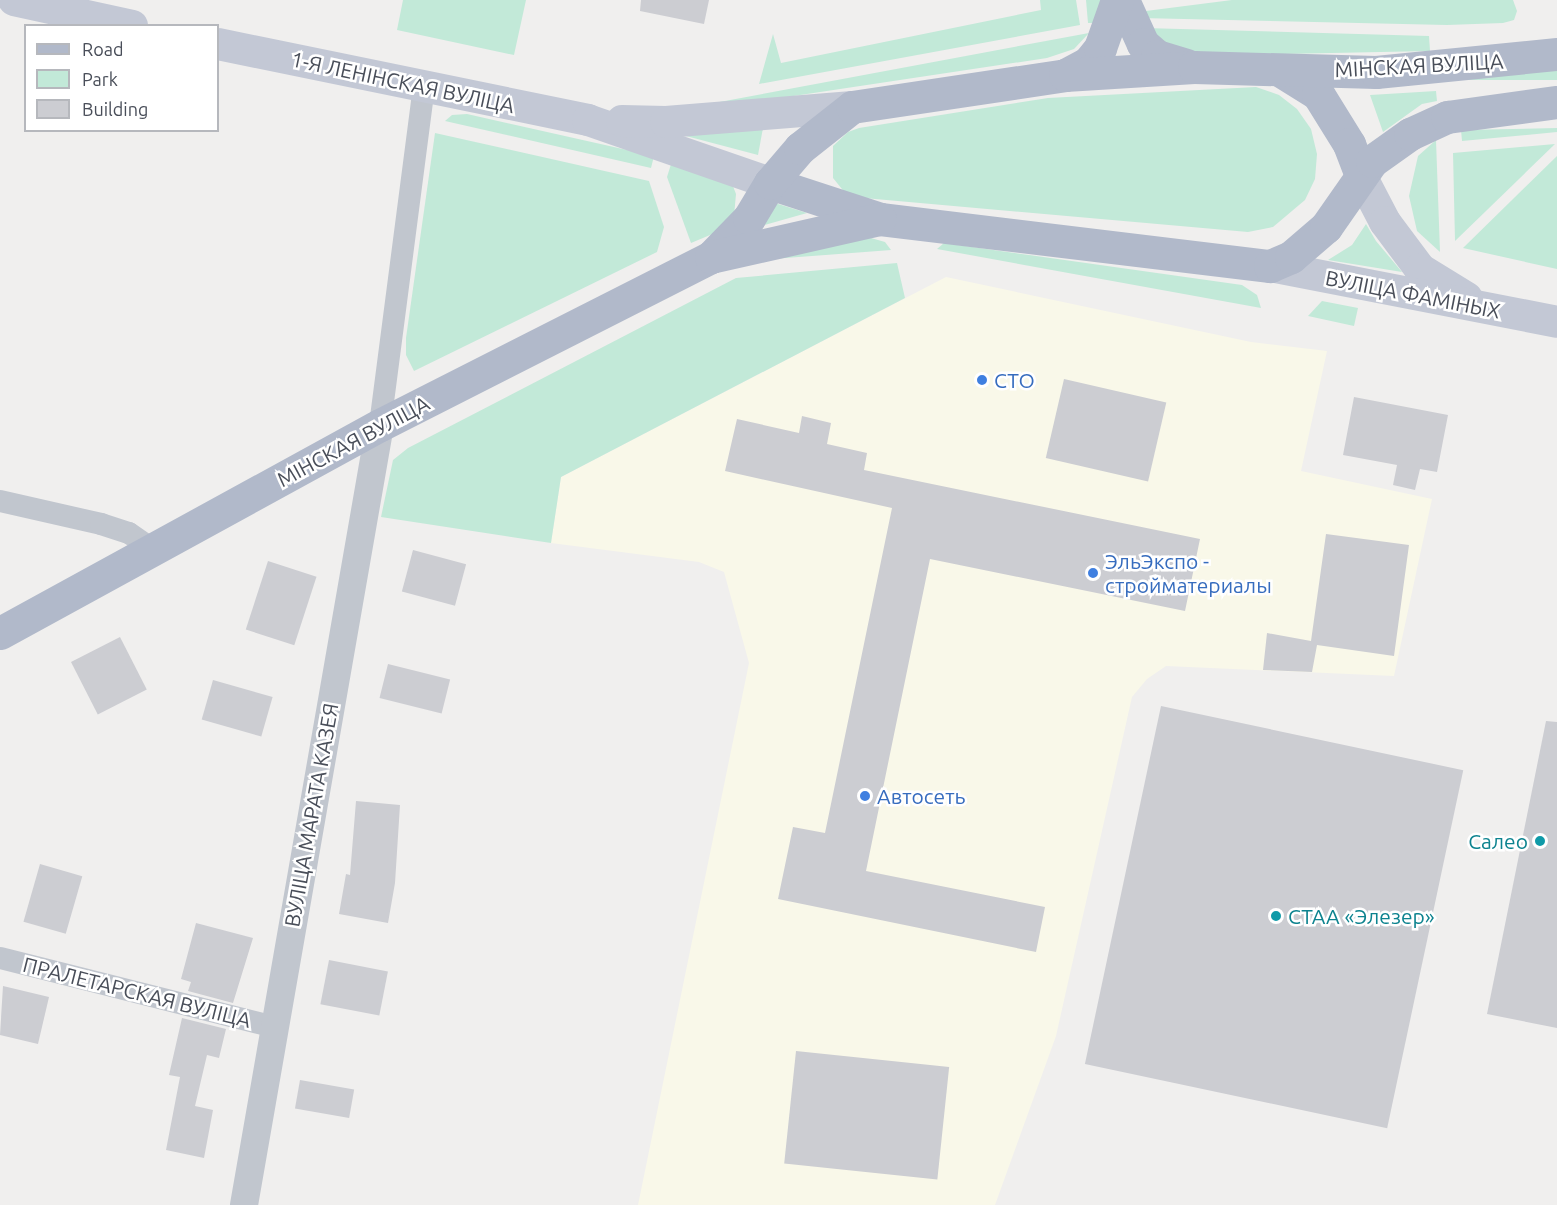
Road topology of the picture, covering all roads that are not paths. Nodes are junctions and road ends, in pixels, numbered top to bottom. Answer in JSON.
{"nodes":[{"id":1,"x":14,"y":0,"type":"edge"},
{"id":2,"x":1117,"y":0,"type":"edge"},
{"id":3,"x":1123,"y":0,"type":"edge"},
{"id":4,"x":123,"y":24,"type":"edge"},
{"id":5,"x":219,"y":44,"type":"edge"},
{"id":6,"x":1557,"y":54,"type":"edge"},
{"id":7,"x":1194,"y":67,"type":"junction"},
{"id":8,"x":1280,"y":70,"type":"junction"},
{"id":9,"x":1065,"y":75,"type":"junction"},
{"id":10,"x":424,"y":87,"type":"junction"},
{"id":11,"x":1557,"y":102,"type":"edge"},
{"id":12,"x":852,"y":107,"type":"junction"},
{"id":13,"x":588,"y":120,"type":"junction"},
{"id":14,"x":824,"y":127,"type":"junction"},
{"id":15,"x":1361,"y":176,"type":"junction"},
{"id":16,"x":770,"y":183,"type":"junction"},
{"id":17,"x":840,"y":208,"type":"junction"},
{"id":18,"x":880,"y":219,"type":"junction"},
{"id":19,"x":711,"y":257,"type":"junction"},
{"id":20,"x":1270,"y":266,"type":"junction"},
{"id":21,"x":1478,"y":305,"type":"junction"},
{"id":22,"x":1557,"y":322,"type":"edge"},
{"id":23,"x":380,"y":425,"type":"junction"},
{"id":24,"x":0,"y":501,"type":"edge"},
{"id":25,"x":153,"y":550,"type":"junction"},
{"id":26,"x":0,"y":633,"type":"edge"},
{"id":27,"x":0,"y":958,"type":"edge"},
{"id":28,"x":274,"y":1027,"type":"junction"},
{"id":29,"x":244,"y":1205,"type":"edge"}],
"edges":[{"from":1,"to":4,"type":"main road"},
{"from":2,"to":9,"type":"main road"},
{"from":3,"to":7,"type":"main road"},
{"from":5,"to":10,"type":"main road","name":"1-Я ЛЕНІНСКАЯ ВУЛІЦА"},
{"from":6,"to":8,"type":"main road","name":"МІНСКАЯ ВУЛІЦА"},
{"from":7,"to":8,"type":"main road","name":"МІНСКАЯ ВУЛІЦА"},
{"from":7,"to":9,"type":"main road"},
{"from":8,"to":15,"type":"main road"},
{"from":9,"to":12,"type":"main road"},
{"from":10,"to":13,"type":"main road","name":"1-Я ЛЕНІНСКАЯ ВУЛІЦА"},
{"from":10,"to":23,"type":"street"},
{"from":11,"to":15,"type":"main road"},
{"from":12,"to":13,"type":"main road"},
{"from":12,"to":14,"type":"main road"},
{"from":13,"to":16,"type":"main road"},
{"from":14,"to":16,"type":"main road"},
{"from":14,"to":17,"type":"main road"},
{"from":15,"to":20,"type":"main road"},
{"from":15,"to":21,"type":"main road"},
{"from":16,"to":17,"type":"main road"},
{"from":16,"to":19,"type":"main road"},
{"from":17,"to":18,"type":"main road"},
{"from":18,"to":19,"type":"main road"},
{"from":18,"to":20,"type":"main road"},
{"from":19,"to":23,"type":"main road","name":"МІНСКАЯ ВУЛІЦА"},
{"from":20,"to":21,"type":"main road","name":"ВУЛІЦА ФАМІНЫХ"},
{"from":21,"to":22,"type":"main road","name":"ВУЛІЦА ФАМІНЫХ"},
{"from":23,"to":25,"type":"main road","name":"МІНСКАЯ ВУЛІЦА"},
{"from":23,"to":28,"type":"street","name":"ВУЛІЦА МАРАТА КАЗЕЯ"},
{"from":24,"to":25,"type":"street"},
{"from":25,"to":26,"type":"main road","name":"МІНСКАЯ ВУЛІЦА"},
{"from":27,"to":28,"type":"street","name":"ПРАЛЕТАРСКАЯ ВУЛІЦА"},
{"from":28,"to":29,"type":"street","name":"ВУЛІЦА МАРАТА КАЗЕЯ"}]}
